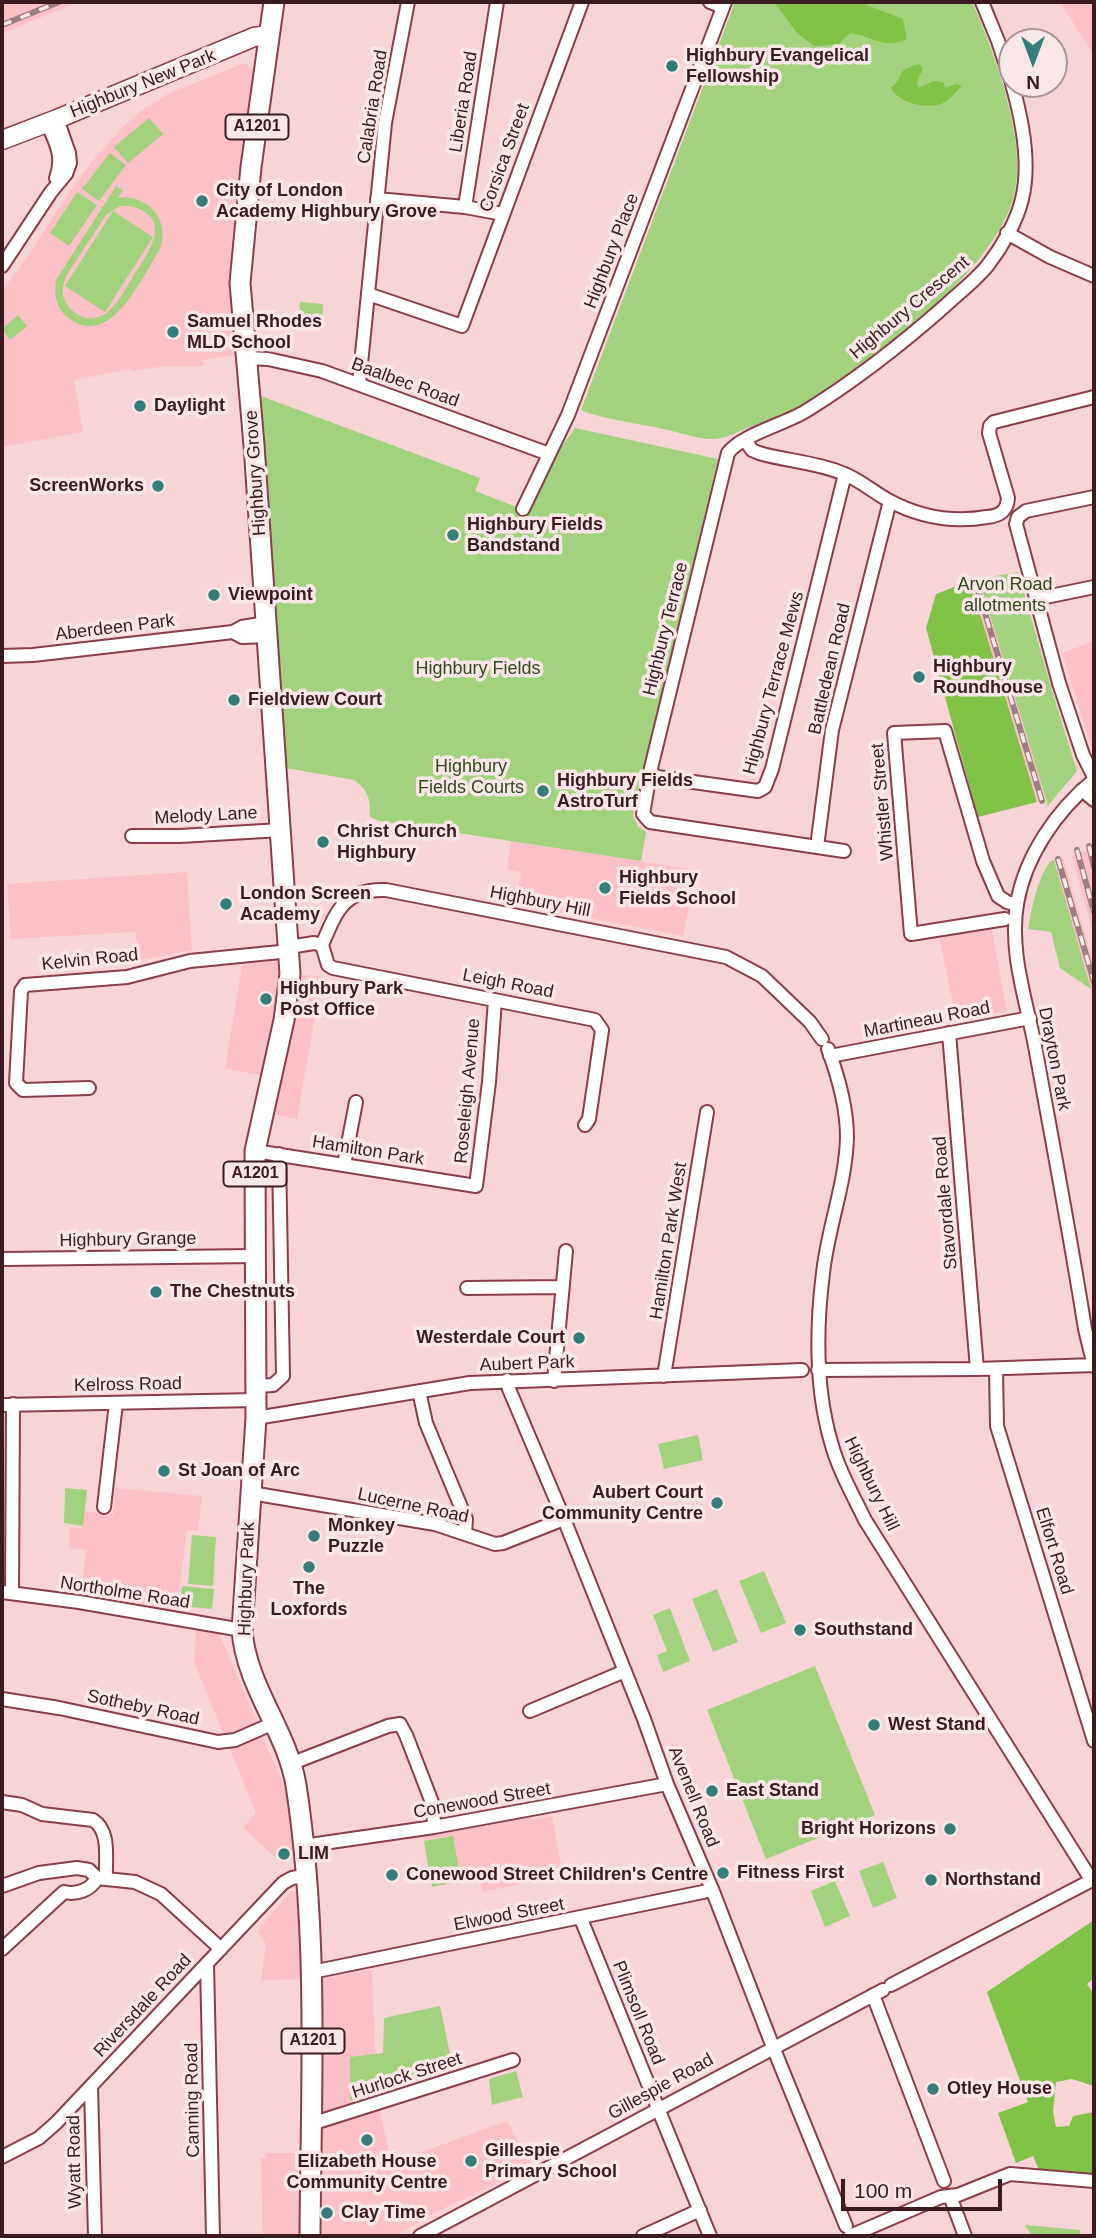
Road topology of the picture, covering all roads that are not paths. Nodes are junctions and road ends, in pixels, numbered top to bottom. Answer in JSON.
{"nodes":[{"id":1,"x":274,"y":2,"type":"edge"},
{"id":2,"x":408,"y":2,"type":"edge"},
{"id":3,"x":497,"y":2,"type":"edge"},
{"id":4,"x":582,"y":2,"type":"edge"},
{"id":5,"x":710,"y":2,"type":"edge"},
{"id":6,"x":982,"y":2,"type":"edge"},
{"id":7,"x":724,"y":4,"type":"edge"},
{"id":8,"x":998,"y":41,"type":"edge"},
{"id":9,"x":268,"y":42,"type":"junction"},
{"id":10,"x":1015,"y":98,"type":"edge"},
{"id":11,"x":52,"y":121,"type":"junction"},
{"id":12,"x":2,"y":139,"type":"edge"},
{"id":13,"x":377,"y":198,"type":"junction"},
{"id":14,"x":465,"y":207,"type":"junction"},
{"id":15,"x":503,"y":214,"type":"junction"},
{"id":16,"x":1007,"y":233,"type":"junction"},
{"id":17,"x":2,"y":266,"type":"edge"},
{"id":18,"x":1094,"y":276,"type":"edge"},
{"id":19,"x":368,"y":293,"type":"junction"},
{"id":20,"x":246,"y":358,"type":"junction"},
{"id":21,"x":359,"y":384,"type":"junction"},
{"id":22,"x":1094,"y":397,"type":"edge"},
{"id":23,"x":745,"y":440,"type":"junction"},
{"id":24,"x":727,"y":453,"type":"joint"},
{"id":25,"x":549,"y":454,"type":"junction"},
{"id":26,"x":845,"y":474,"type":"junction"},
{"id":27,"x":1094,"y":497,"type":"edge"},
{"id":28,"x":890,"y":501,"type":"junction"},
{"id":29,"x":523,"y":509,"type":"dead end"},
{"id":30,"x":1094,"y":587,"type":"edge"},
{"id":31,"x":1036,"y":599,"type":"junction"},
{"id":32,"x":267,"y":629,"type":"junction"},
{"id":33,"x":2,"y":656,"type":"edge"},
{"id":34,"x":650,"y":776,"type":"junction"},
{"id":35,"x":1094,"y":778,"type":"edge"},
{"id":36,"x":1082,"y":790,"type":"junction"},
{"id":37,"x":1094,"y":800,"type":"edge"},
{"id":38,"x":281,"y":830,"type":"junction"},
{"id":39,"x":132,"y":836,"type":"dead end"},
{"id":40,"x":817,"y":847,"type":"junction"},
{"id":41,"x":844,"y":851,"type":"dead end"},
{"id":42,"x":1017,"y":905,"type":"junction"},
{"id":43,"x":1005,"y":919,"type":"dead end"},
{"id":44,"x":323,"y":945,"type":"junction"},
{"id":45,"x":290,"y":949,"type":"junction"},
{"id":46,"x":495,"y":1000,"type":"junction"},
{"id":47,"x":1030,"y":1018,"type":"junction"},
{"id":48,"x":949,"y":1033,"type":"junction"},
{"id":49,"x":827,"y":1048,"type":"junction"},
{"id":50,"x":89,"y":1088,"type":"dead end"},
{"id":51,"x":356,"y":1102,"type":"dead end"},
{"id":52,"x":707,"y":1112,"type":"dead end"},
{"id":53,"x":585,"y":1125,"type":"dead end"},
{"id":54,"x":255,"y":1151,"type":"junction"},
{"id":55,"x":279,"y":1154,"type":"junction"},
{"id":56,"x":344,"y":1165,"type":"junction"},
{"id":57,"x":476,"y":1186,"type":"joint"},
{"id":58,"x":565,"y":1251,"type":"dead end"},
{"id":59,"x":254,"y":1256,"type":"junction"},
{"id":60,"x":2,"y":1259,"type":"edge"},
{"id":61,"x":561,"y":1287,"type":"junction"},
{"id":62,"x":467,"y":1288,"type":"dead end"},
{"id":63,"x":1094,"y":1366,"type":"edge"},
{"id":64,"x":996,"y":1369,"type":"junction"},
{"id":65,"x":802,"y":1370,"type":"dead end"},
{"id":66,"x":818,"y":1370,"type":"junction"},
{"id":67,"x":977,"y":1370,"type":"junction"},
{"id":68,"x":664,"y":1376,"type":"junction"},
{"id":69,"x":507,"y":1380,"type":"junction"},
{"id":70,"x":554,"y":1381,"type":"junction"},
{"id":71,"x":419,"y":1391,"type":"junction"},
{"id":72,"x":256,"y":1402,"type":"junction"},
{"id":73,"x":116,"y":1403,"type":"junction"},
{"id":74,"x":8,"y":1405,"type":"edge"},
{"id":75,"x":251,"y":1493,"type":"junction"},
{"id":76,"x":104,"y":1507,"type":"dead end"},
{"id":77,"x":564,"y":1519,"type":"junction"},
{"id":78,"x":465,"y":1533,"type":"junction"},
{"id":79,"x":7,"y":1593,"type":"edge"},
{"id":80,"x":242,"y":1630,"type":"junction"},
{"id":81,"x":625,"y":1671,"type":"junction"},
{"id":82,"x":2,"y":1699,"type":"edge"},
{"id":83,"x":530,"y":1711,"type":"dead end"},
{"id":84,"x":274,"y":1723,"type":"junction"},
{"id":85,"x":1094,"y":1741,"type":"edge"},
{"id":86,"x":290,"y":1764,"type":"junction"},
{"id":87,"x":667,"y":1784,"type":"junction"},
{"id":88,"x":2,"y":1802,"type":"edge"},
{"id":89,"x":434,"y":1827,"type":"junction"},
{"id":90,"x":303,"y":1846,"type":"junction"},
{"id":91,"x":63,"y":1870,"type":"junction"},
{"id":92,"x":305,"y":1876,"type":"junction"},
{"id":93,"x":101,"y":1878,"type":"junction"},
{"id":94,"x":1093,"y":1880,"type":"edge"},
{"id":95,"x":2,"y":1886,"type":"edge"},
{"id":96,"x":712,"y":1889,"type":"junction"},
{"id":97,"x":64,"y":1892,"type":"junction"},
{"id":98,"x":581,"y":1919,"type":"junction"},
{"id":99,"x":221,"y":1949,"type":"junction"},
{"id":100,"x":2,"y":1950,"type":"edge"},
{"id":101,"x":207,"y":1964,"type":"junction"},
{"id":102,"x":312,"y":1972,"type":"junction"},
{"id":103,"x":882,"y":1990,"type":"junction"},
{"id":104,"x":773,"y":2047,"type":"junction"},
{"id":105,"x":513,"y":2060,"type":"dead end"},
{"id":106,"x":91,"y":2087,"type":"junction"},
{"id":107,"x":657,"y":2109,"type":"junction"},
{"id":108,"x":311,"y":2124,"type":"junction"},
{"id":109,"x":2,"y":2157,"type":"edge"},
{"id":110,"x":944,"y":2181,"type":"dead end"},
{"id":111,"x":1094,"y":2181,"type":"edge"},
{"id":112,"x":950,"y":2196,"type":"junction"},
{"id":113,"x":700,"y":2210,"type":"junction"},
{"id":114,"x":849,"y":2233,"type":"edge"},
{"id":115,"x":95,"y":2236,"type":"edge"},
{"id":116,"x":213,"y":2236,"type":"edge"},
{"id":117,"x":310,"y":2236,"type":"edge"},
{"id":118,"x":420,"y":2236,"type":"edge"},
{"id":119,"x":643,"y":2236,"type":"edge"},
{"id":120,"x":710,"y":2236,"type":"edge"},
{"id":121,"x":965,"y":2236,"type":"edge"}],
"edges":[{"from":1,"to":9,"type":"main road","name":"Highbury Grove","number":"A1201"},
{"from":2,"to":13,"type":"street","name":"Calabria Road"},
{"from":3,"to":14,"type":"street","name":"Liberia Road"},
{"from":4,"to":15,"type":"street","name":"Corsica Street"},
{"from":5,"to":7,"type":"street"},
{"from":6,"to":8,"type":"street","name":"Highbury Crescent"},
{"from":7,"to":25,"type":"street","name":"Highbury Place"},
{"from":9,"to":11,"type":"street","name":"Highbury New Park"},
{"from":9,"to":20,"type":"main road","name":"Highbury Grove","number":"A1201"},
{"from":10,"to":16,"type":"street","name":"Highbury Crescent"},
{"from":11,"to":12,"type":"street"},
{"from":11,"to":17,"type":"street","name":"Highbury New Park"},
{"from":13,"to":14,"type":"street"},
{"from":13,"to":19,"type":"street","name":"Calabria Road"},
{"from":14,"to":15,"type":"street"},
{"from":15,"to":19,"type":"street","name":"Corsica Street"},
{"from":16,"to":18,"type":"street"},
{"from":16,"to":23,"type":"street","name":"Highbury Crescent"},
{"from":19,"to":21,"type":"street","name":"Calabria Road"},
{"from":20,"to":21,"type":"street","name":"Baalbec Road"},
{"from":20,"to":32,"type":"main road","name":"Highbury Grove","number":"A1201"},
{"from":21,"to":25,"type":"street","name":"Baalbec Road"},
{"from":22,"to":28,"type":"street"},
{"from":23,"to":24,"type":"street","name":"Highbury Crescent"},
{"from":23,"to":26,"type":"street"},
{"from":24,"to":34,"type":"street","name":"Highbury Terrace"},
{"from":25,"to":29,"type":"street","name":"Highbury Place"},
{"from":26,"to":28,"type":"street"},
{"from":26,"to":34,"type":"street","name":"Highbury Terrace Mews"},
{"from":27,"to":31,"type":"street"},
{"from":28,"to":40,"type":"street","name":"Battledean Road"},
{"from":30,"to":31,"type":"street"},
{"from":31,"to":35,"type":"street"},
{"from":32,"to":33,"type":"street","name":"Aberdeen Park"},
{"from":32,"to":38,"type":"main road","name":"Highbury Grove","number":"A1201"},
{"from":34,"to":40,"type":"street","name":"Highbury Terrace"},
{"from":35,"to":36,"type":"street","name":"Drayton Park"},
{"from":36,"to":37,"type":"street"},
{"from":36,"to":42,"type":"street","name":"Drayton Park"},
{"from":38,"to":39,"type":"street","name":"Melody Lane"},
{"from":38,"to":45,"type":"main road","name":"Highbury Grove","number":"A1201"},
{"from":40,"to":41,"type":"street"},
{"from":42,"to":43,"type":"street","name":"Whistler Street"},
{"from":42,"to":47,"type":"street","name":"Drayton Park"},
{"from":44,"to":45,"type":"street"},
{"from":44,"to":46,"type":"street","name":"Leigh Road"},
{"from":44,"to":49,"type":"street","name":"Highbury Hill"},
{"from":45,"to":50,"type":"street","name":"Kelvin Road"},
{"from":45,"to":54,"type":"main road","name":"Highbury Park","number":"A1201"},
{"from":46,"to":53,"type":"street","name":"Leigh Road"},
{"from":46,"to":57,"type":"street","name":"Roseleigh Avenue"},
{"from":47,"to":48,"type":"street","name":"Martineau Road"},
{"from":47,"to":63,"type":"street","name":"Drayton Park"},
{"from":48,"to":49,"type":"street","name":"Martineau Road"},
{"from":48,"to":67,"type":"street","name":"Stavordale Road"},
{"from":49,"to":66,"type":"street","name":"Highbury Hill"},
{"from":51,"to":56,"type":"street"},
{"from":52,"to":68,"type":"street","name":"Hamilton Park West"},
{"from":54,"to":55,"type":"street","name":"Hamilton Park"},
{"from":54,"to":59,"type":"main road","name":"Highbury Park","number":"A1201"},
{"from":55,"to":56,"type":"street","name":"Hamilton Park"},
{"from":55,"to":72,"type":"street"},
{"from":56,"to":57,"type":"street","name":"Hamilton Park"},
{"from":58,"to":61,"type":"street"},
{"from":59,"to":60,"type":"street","name":"Highbury Grange"},
{"from":59,"to":72,"type":"main road","name":"Highbury Park","number":"A1201"},
{"from":61,"to":62,"type":"street"},
{"from":61,"to":70,"type":"street"},
{"from":63,"to":64,"type":"street"},
{"from":64,"to":67,"type":"street"},
{"from":64,"to":85,"type":"street","name":"Elfort Road"},
{"from":65,"to":68,"type":"street","name":"Aubert Park"},
{"from":66,"to":67,"type":"street"},
{"from":66,"to":94,"type":"street","name":"Highbury Hill"},
{"from":68,"to":70,"type":"street","name":"Aubert Park"},
{"from":69,"to":70,"type":"street","name":"Aubert Park"},
{"from":69,"to":71,"type":"street","name":"Aubert Park"},
{"from":69,"to":77,"type":"street","name":"Avenell Road"},
{"from":71,"to":72,"type":"street","name":"Aubert Park"},
{"from":71,"to":78,"type":"street"},
{"from":72,"to":73,"type":"street","name":"Kelross Road"},
{"from":72,"to":75,"type":"main road","name":"Highbury Park","number":"A1201"},
{"from":73,"to":74,"type":"street","name":"Kelross Road"},
{"from":73,"to":76,"type":"street"},
{"from":74,"to":79,"type":"street"},
{"from":75,"to":78,"type":"street","name":"Lucerne Road"},
{"from":75,"to":80,"type":"main road","name":"Highbury Park","number":"A1201"},
{"from":77,"to":78,"type":"street","name":"Lucerne Road"},
{"from":77,"to":81,"type":"street","name":"Avenell Road"},
{"from":79,"to":80,"type":"street","name":"Northolme Road"},
{"from":80,"to":84,"type":"main road","name":"Highbury Park","number":"A1201"},
{"from":81,"to":83,"type":"street"},
{"from":81,"to":87,"type":"street","name":"Avenell Road"},
{"from":82,"to":84,"type":"street","name":"Sotheby Road"},
{"from":84,"to":86,"type":"main road","name":"Highbury Park","number":"A1201"},
{"from":86,"to":89,"type":"street"},
{"from":86,"to":90,"type":"main road","name":"Highbury Park","number":"A1201"},
{"from":87,"to":89,"type":"street","name":"Conewood Street"},
{"from":87,"to":96,"type":"street","name":"Avenell Road"},
{"from":88,"to":93,"type":"street"},
{"from":89,"to":90,"type":"street","name":"Conewood Street"},
{"from":90,"to":92,"type":"main road","number":"A1201"},
{"from":91,"to":93,"type":"street"},
{"from":91,"to":95,"type":"street"},
{"from":91,"to":97,"type":"street"},
{"from":92,"to":99,"type":"street","name":"Riversdale Road"},
{"from":92,"to":102,"type":"main road","number":"A1201"},
{"from":93,"to":97,"type":"street"},
{"from":93,"to":99,"type":"street"},
{"from":94,"to":103,"type":"street","name":"Gillespie Road"},
{"from":96,"to":98,"type":"street","name":"Elwood Street"},
{"from":96,"to":104,"type":"street","name":"Avenell Road"},
{"from":97,"to":100,"type":"street"},
{"from":98,"to":102,"type":"street","name":"Elwood Street"},
{"from":98,"to":107,"type":"street","name":"Plimsoll Road"},
{"from":99,"to":101,"type":"street","name":"Riversdale Road"},
{"from":101,"to":106,"type":"street","name":"Riversdale Road"},
{"from":101,"to":116,"type":"street","name":"Canning Road"},
{"from":102,"to":108,"type":"main road","number":"A1201"},
{"from":103,"to":104,"type":"street","name":"Gillespie Road"},
{"from":103,"to":110,"type":"street"},
{"from":104,"to":107,"type":"street","name":"Gillespie Road"},
{"from":104,"to":114,"type":"street","name":"Avenell Road"},
{"from":105,"to":108,"type":"street","name":"Hurlock Street"},
{"from":106,"to":109,"type":"street","name":"Riversdale Road"},
{"from":106,"to":115,"type":"street","name":"Wyatt Road"},
{"from":107,"to":113,"type":"street","name":"Plimsoll Road"},
{"from":107,"to":118,"type":"street","name":"Gillespie Road"},
{"from":108,"to":117,"type":"main road","number":"A1201"},
{"from":111,"to":112,"type":"street"},
{"from":112,"to":114,"type":"street"},
{"from":112,"to":121,"type":"street"},
{"from":113,"to":119,"type":"street"},
{"from":113,"to":120,"type":"street","name":"Plimsoll Road"}]}
